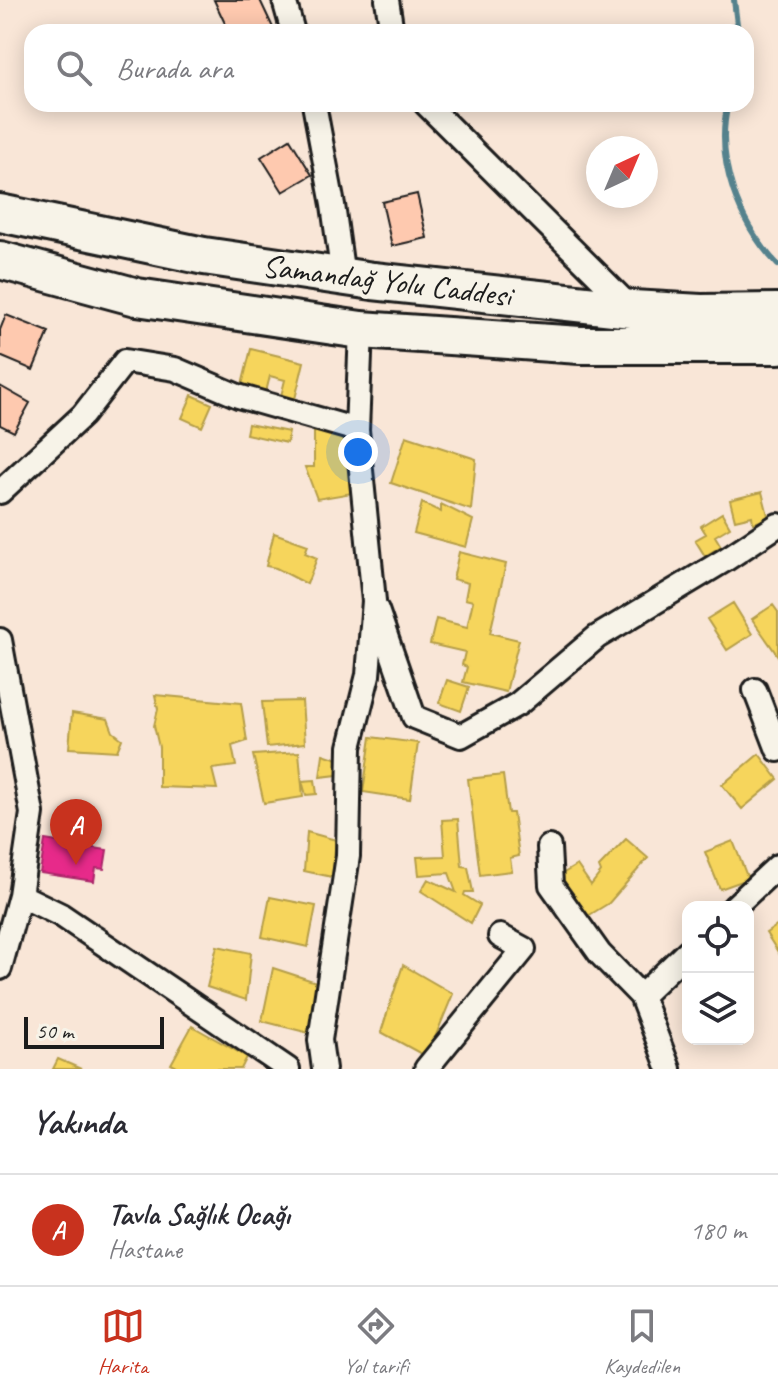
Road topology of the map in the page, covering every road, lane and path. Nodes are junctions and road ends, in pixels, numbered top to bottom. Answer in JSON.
{"nodes":[{"id":1,"x":284,"y":0,"type":"edge"},
{"id":2,"x":387,"y":0,"type":"edge"},
{"id":3,"x":291,"y":24,"type":"edge"},
{"id":4,"x":391,"y":24,"type":"edge"},
{"id":5,"x":316,"y":112,"type":"edge"},
{"id":6,"x":434,"y":112,"type":"edge"},
{"id":7,"x":0,"y":213,"type":"edge"},
{"id":8,"x":0,"y":260,"type":"edge"},
{"id":9,"x":343,"y":277,"type":"junction"},
{"id":10,"x":632,"y":309,"type":"junction"},
{"id":11,"x":778,"y":312,"type":"edge"},
{"id":12,"x":361,"y":330,"type":"junction"},
{"id":13,"x":765,"y":345,"type":"edge"},
{"id":14,"x":357,"y":430,"type":"junction"},
{"id":15,"x":0,"y":492,"type":"edge"},
{"id":16,"x":778,"y":525,"type":"edge"},
{"id":17,"x":374,"y":601,"type":"junction"},
{"id":18,"x":0,"y":640,"type":"edge"},
{"id":19,"x":755,"y":690,"type":"dead end"},
{"id":20,"x":778,"y":750,"type":"edge"},
{"id":21,"x":549,"y":847,"type":"dead end"},
{"id":22,"x":778,"y":866,"type":"edge"},
{"id":23,"x":20,"y":895,"type":"junction"},
{"id":24,"x":740,"y":901,"type":"edge"},
{"id":25,"x":500,"y":936,"type":"dead end"},
{"id":26,"x":682,"y":957,"type":"edge"},
{"id":27,"x":0,"y":968,"type":"edge"},
{"id":28,"x":641,"y":996,"type":"junction"},
{"id":29,"x":288,"y":1069,"type":"edge"},
{"id":30,"x":324,"y":1069,"type":"edge"},
{"id":31,"x":426,"y":1069,"type":"edge"},
{"id":32,"x":669,"y":1069,"type":"edge"}],
"edges":[{"from":1,"to":3,"type":"street"},
{"from":2,"to":4,"type":"street"},
{"from":5,"to":9,"type":"street"},
{"from":6,"to":10,"type":"street"},
{"from":7,"to":9,"type":"highway","name":"Samandağ Yolu Caddesi"},
{"from":8,"to":12,"type":"highway","name":"Samandağ Yolu Caddesi"},
{"from":9,"to":10,"type":"highway","name":"Samandağ Yolu Caddesi"},
{"from":10,"to":11,"type":"highway","name":"Samandağ Yolu Caddesi"},
{"from":12,"to":13,"type":"highway","name":"Samandağ Yolu Caddesi"},
{"from":12,"to":14,"type":"street"},
{"from":14,"to":15,"type":"street"},
{"from":14,"to":17,"type":"street"},
{"from":16,"to":17,"type":"street"},
{"from":17,"to":30,"type":"street"},
{"from":18,"to":23,"type":"street"},
{"from":19,"to":20,"type":"street"},
{"from":21,"to":28,"type":"street"},
{"from":22,"to":24,"type":"street"},
{"from":23,"to":27,"type":"street"},
{"from":23,"to":29,"type":"street"},
{"from":25,"to":31,"type":"street"},
{"from":26,"to":28,"type":"street"},
{"from":28,"to":32,"type":"street"}]}
